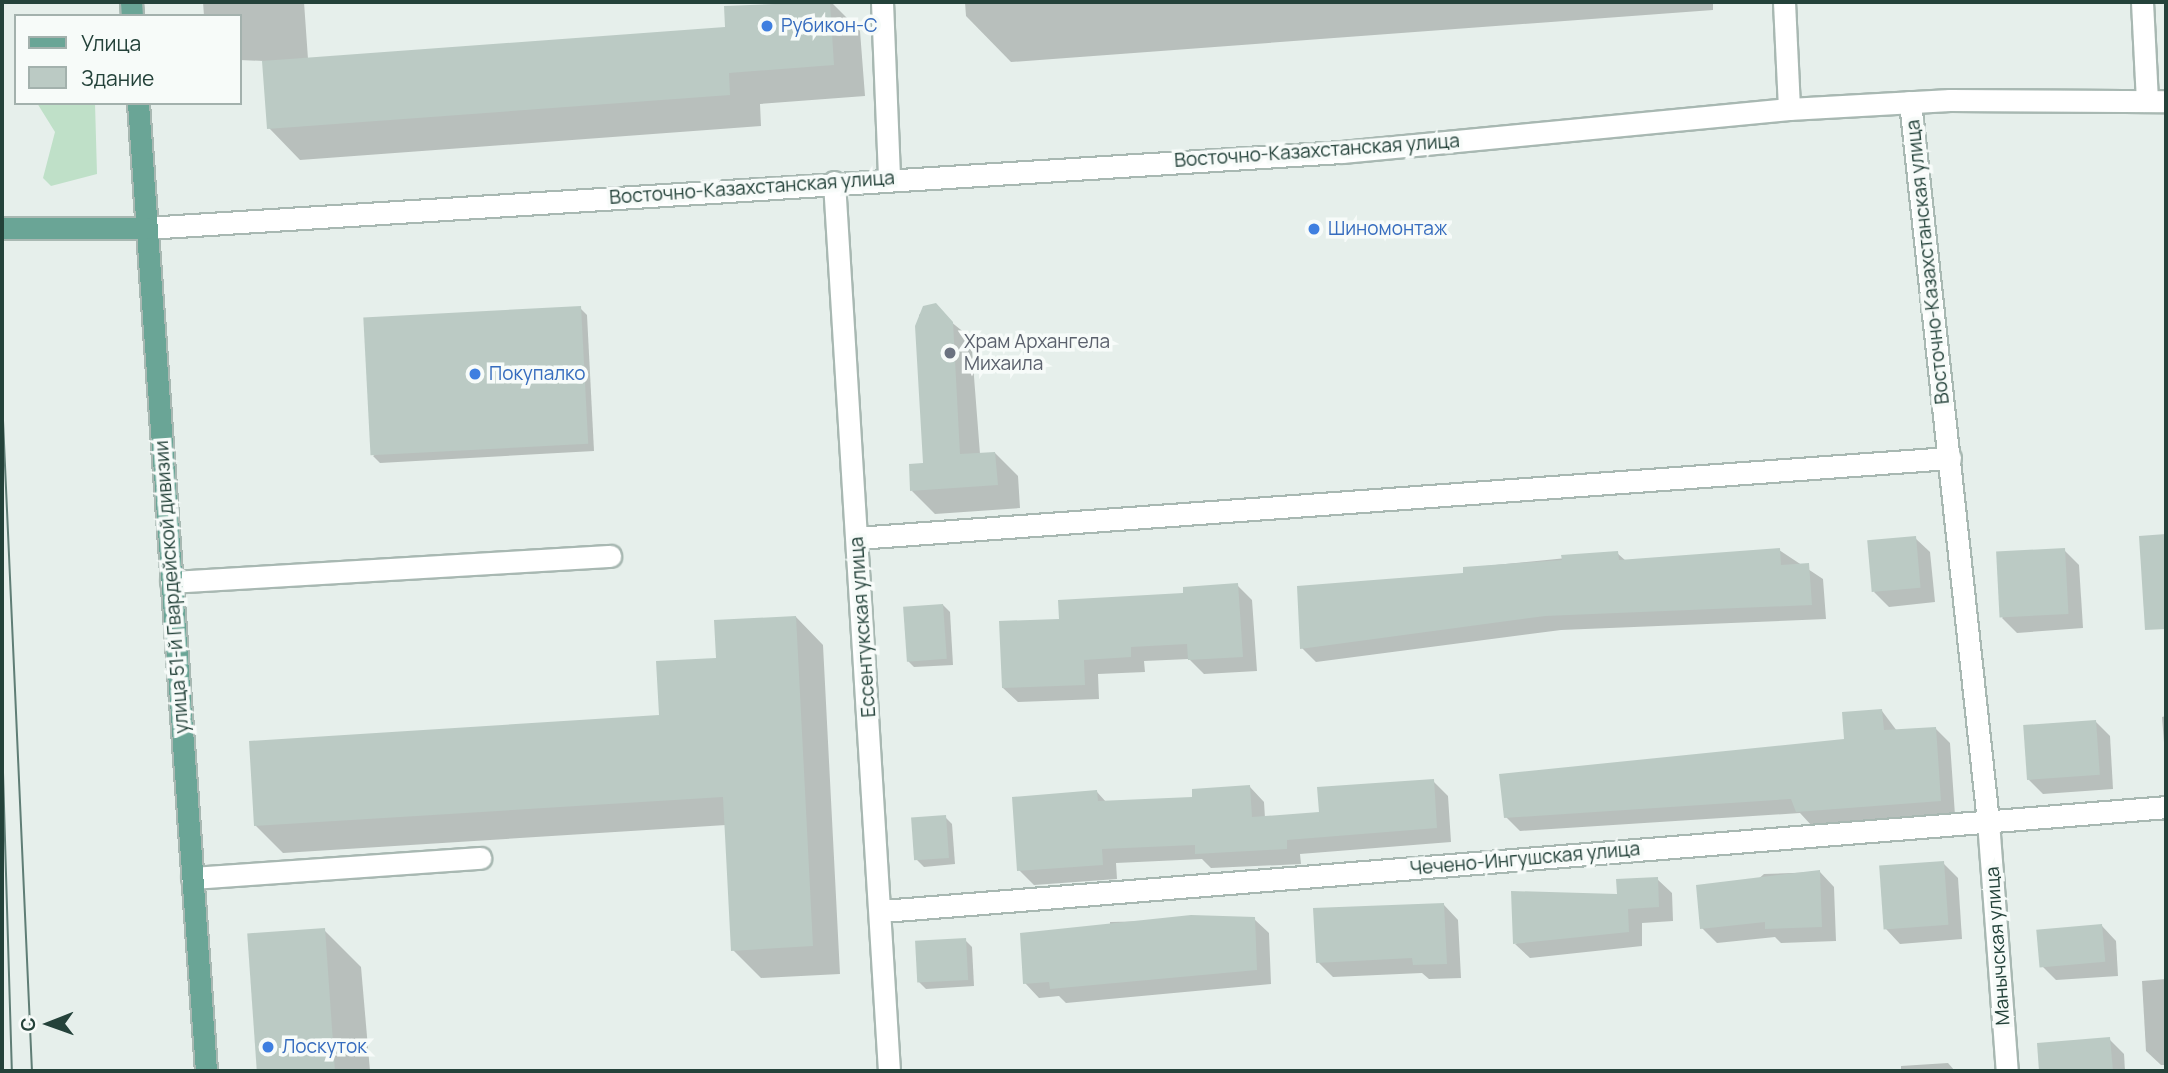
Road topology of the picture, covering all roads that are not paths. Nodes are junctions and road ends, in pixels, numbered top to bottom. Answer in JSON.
{"nodes":[{"id":1,"x":881,"y":2,"type":"edge"},
{"id":2,"x":1784,"y":2,"type":"edge"},
{"id":3,"x":2142,"y":2,"type":"edge"},
{"id":4,"x":2157,"y":101,"type":"edge"},
{"id":5,"x":1910,"y":102,"type":"junction"},
{"id":6,"x":138,"y":105,"type":"edge"},
{"id":7,"x":1789,"y":109,"type":"junction"},
{"id":8,"x":889,"y":179,"type":"junction"},
{"id":9,"x":834,"y":182,"type":"junction"},
{"id":10,"x":2,"y":229,"type":"edge"},
{"id":11,"x":146,"y":229,"type":"junction"},
{"id":12,"x":1950,"y":458,"type":"junction"},
{"id":13,"x":857,"y":538,"type":"junction"},
{"id":14,"x":610,"y":556,"type":"dead end"},
{"id":15,"x":171,"y":582,"type":"junction"},
{"id":16,"x":2166,"y":807,"type":"edge"},
{"id":17,"x":1988,"y":821,"type":"junction"},
{"id":18,"x":480,"y":858,"type":"dead end"},
{"id":19,"x":192,"y":878,"type":"junction"},
{"id":20,"x":883,"y":911,"type":"junction"},
{"id":21,"x":206,"y":1071,"type":"edge"},
{"id":22,"x":888,"y":1071,"type":"edge"},
{"id":23,"x":2007,"y":1071,"type":"edge"}],
"edges":[{"from":1,"to":8,"type":"street"},
{"from":2,"to":7,"type":"street"},
{"from":3,"to":4,"type":"street"},
{"from":4,"to":5,"type":"street"},
{"from":5,"to":7,"type":"street","name":"Восточно-Казахстанская улица"},
{"from":5,"to":12,"type":"street","name":"Восточно-Казахстанская улица"},
{"from":6,"to":11,"type":"main road","name":"улица 51-й Гвардейской дивизии"},
{"from":7,"to":8,"type":"street","name":"Восточно-Казахстанская улица"},
{"from":8,"to":9,"type":"street","name":"Восточно-Казахстанская улица"},
{"from":9,"to":11,"type":"street","name":"Восточно-Казахстанская улица"},
{"from":9,"to":13,"type":"street","name":"Ессентукская улица"},
{"from":10,"to":11,"type":"main road","name":"Восточно-Казахстанская улица"},
{"from":11,"to":15,"type":"main road","name":"улица 51-й Гвардейской дивизии"},
{"from":12,"to":13,"type":"street"},
{"from":12,"to":17,"type":"street","name":"Восточно-Казахстанская улица"},
{"from":13,"to":20,"type":"street","name":"Ессентукская улица"},
{"from":14,"to":15,"type":"street"},
{"from":15,"to":19,"type":"main road","name":"улица 51-й Гвардейской дивизии"},
{"from":16,"to":17,"type":"street","name":"Чечено-Ингушская улица"},
{"from":17,"to":20,"type":"street","name":"Чечено-Ингушская улица"},
{"from":17,"to":23,"type":"street","name":"Манычская улица"},
{"from":18,"to":19,"type":"street"},
{"from":19,"to":21,"type":"main road","name":"улица 51-й Гвардейской дивизии"},
{"from":20,"to":22,"type":"street","name":"Ессентукская улица"}]}
